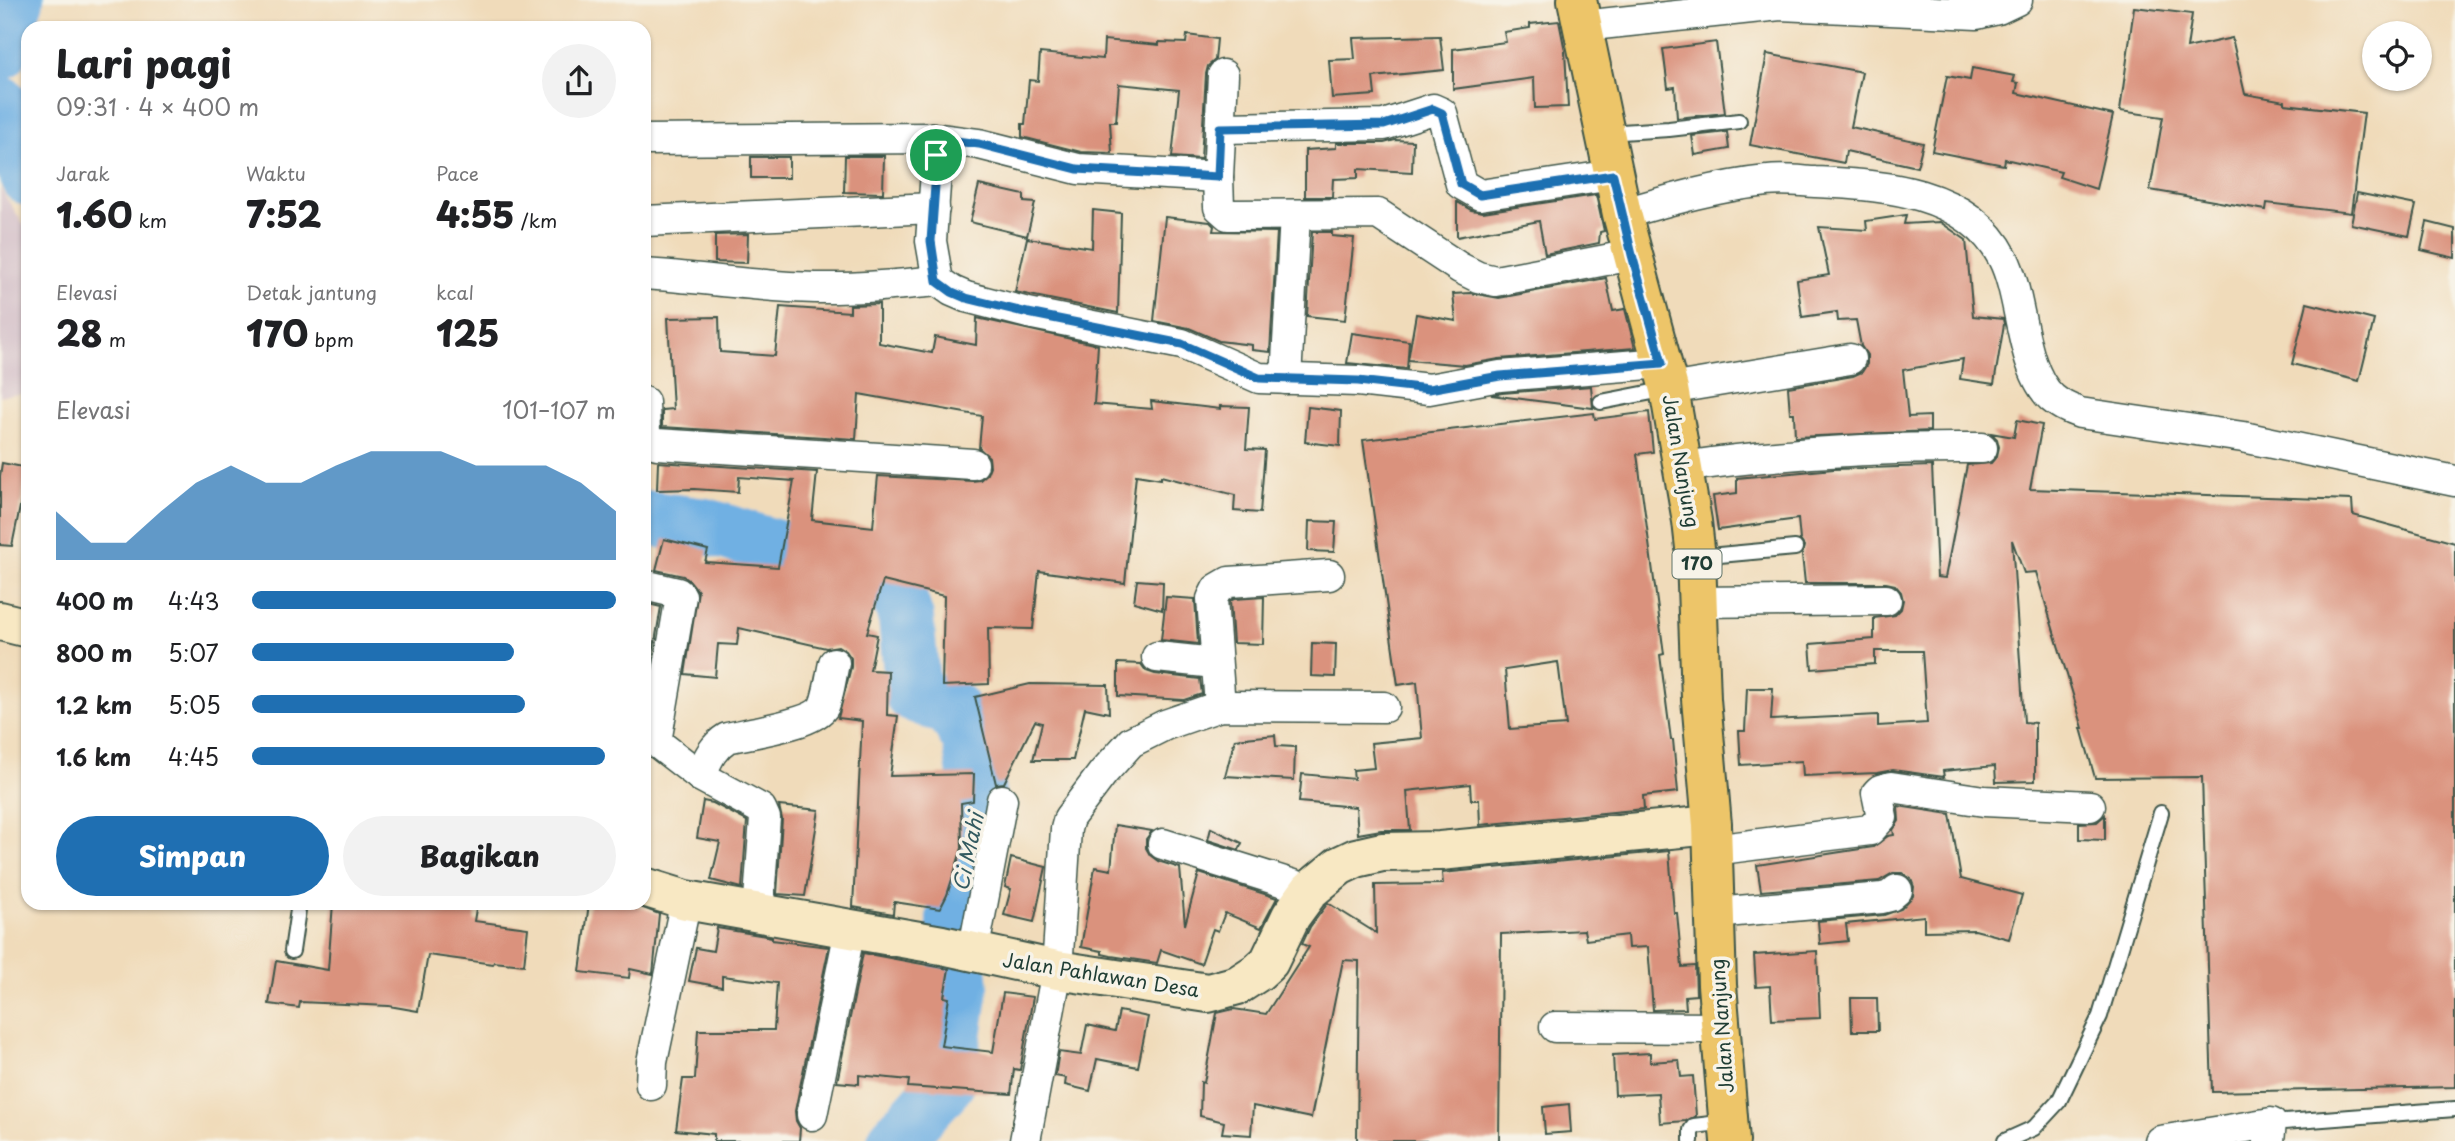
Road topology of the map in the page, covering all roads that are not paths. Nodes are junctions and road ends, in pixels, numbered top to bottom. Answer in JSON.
{"nodes":[{"id":1,"x":2017,"y":0,"type":"edge"},
{"id":2,"x":1579,"y":13,"type":"edge"},
{"id":3,"x":1223,"y":75,"type":"dead end"},
{"id":4,"x":1740,"y":121,"type":"dead end"},
{"id":5,"x":1220,"y":128,"type":"junction"},
{"id":6,"x":1604,"y":133,"type":"junction"},
{"id":7,"x":933,"y":138,"type":"junction"},
{"id":8,"x":651,"y":140,"type":"edge"},
{"id":9,"x":1613,"y":175,"type":"junction"},
{"id":10,"x":1218,"y":177,"type":"junction"},
{"id":11,"x":934,"y":208,"type":"junction"},
{"id":12,"x":1622,"y":214,"type":"junction"},
{"id":13,"x":1295,"y":215,"type":"junction"},
{"id":14,"x":651,"y":221,"type":"edge"},
{"id":15,"x":1632,"y":255,"type":"junction"},
{"id":16,"x":651,"y":274,"type":"edge"},
{"id":17,"x":937,"y":281,"type":"junction"},
{"id":18,"x":1850,"y":359,"type":"dead end"},
{"id":19,"x":1666,"y":376,"type":"junction"},
{"id":20,"x":1286,"y":379,"type":"junction"},
{"id":21,"x":1601,"y":402,"type":"dead end"},
{"id":22,"x":651,"y":442,"type":"edge"},
{"id":23,"x":1982,"y":449,"type":"dead end"},
{"id":24,"x":973,"y":464,"type":"dead end"},
{"id":25,"x":1683,"y":467,"type":"junction"},
{"id":26,"x":2455,"y":481,"type":"edge"},
{"id":27,"x":1795,"y":548,"type":"dead end"},
{"id":28,"x":1696,"y":557,"type":"junction"},
{"id":29,"x":1329,"y":575,"type":"dead end"},
{"id":30,"x":651,"y":587,"type":"edge"},
{"id":31,"x":1886,"y":600,"type":"dead end"},
{"id":32,"x":1697,"y":602,"type":"junction"},
{"id":33,"x":0,"y":621,"type":"edge"},
{"id":34,"x":21,"y":626,"type":"edge"},
{"id":35,"x":1157,"y":657,"type":"dead end"},
{"id":36,"x":834,"y":663,"type":"dead end"},
{"id":37,"x":1215,"y":663,"type":"junction"},
{"id":38,"x":1220,"y":706,"type":"junction"},
{"id":39,"x":1384,"y":707,"type":"dead end"},
{"id":40,"x":651,"y":736,"type":"edge"},
{"id":41,"x":651,"y":742,"type":"edge"},
{"id":42,"x":700,"y":776,"type":"junction"},
{"id":43,"x":1002,"y":800,"type":"dead end"},
{"id":44,"x":2090,"y":806,"type":"dead end"},
{"id":45,"x":2161,"y":813,"type":"dead end"},
{"id":46,"x":1712,"y":837,"type":"junction"},
{"id":47,"x":1163,"y":844,"type":"dead end"},
{"id":48,"x":651,"y":889,"type":"edge"},
{"id":49,"x":1310,"y":890,"type":"junction"},
{"id":50,"x":1897,"y":890,"type":"dead end"},
{"id":51,"x":686,"y":900,"type":"junction"},
{"id":52,"x":298,"y":910,"type":"edge"},
{"id":53,"x":1715,"y":912,"type":"junction"},
{"id":54,"x":758,"y":913,"type":"junction"},
{"id":55,"x":850,"y":930,"type":"junction"},
{"id":56,"x":959,"y":950,"type":"junction"},
{"id":57,"x":292,"y":951,"type":"dead end"},
{"id":58,"x":1057,"y":970,"type":"junction"},
{"id":59,"x":1555,"y":1027,"type":"dead end"},
{"id":60,"x":1721,"y":1028,"type":"junction"},
{"id":61,"x":651,"y":1085,"type":"dead end"},
{"id":62,"x":2455,"y":1109,"type":"edge"},
{"id":63,"x":812,"y":1115,"type":"dead end"},
{"id":64,"x":1729,"y":1132,"type":"edge"},
{"id":65,"x":2270,"y":1132,"type":"edge"},
{"id":66,"x":1025,"y":1141,"type":"edge"},
{"id":67,"x":1691,"y":1141,"type":"edge"},
{"id":68,"x":2005,"y":1141,"type":"edge"},
{"id":69,"x":2160,"y":1141,"type":"edge"}],
"edges":[{"from":1,"to":2,"type":"street"},
{"from":2,"to":6,"type":"main road","name":"Jalan Nanjung","number":"170"},
{"from":3,"to":5,"type":"street"},
{"from":4,"to":6,"type":"lane"},
{"from":5,"to":9,"type":"street"},
{"from":5,"to":10,"type":"street"},
{"from":6,"to":9,"type":"main road","name":"Jalan Nanjung","number":"170"},
{"from":7,"to":8,"type":"street"},
{"from":7,"to":10,"type":"street"},
{"from":7,"to":11,"type":"street"},
{"from":9,"to":12,"type":"main road","name":"Jalan Nanjung","number":"170"},
{"from":10,"to":13,"type":"street"},
{"from":11,"to":14,"type":"street"},
{"from":11,"to":17,"type":"street"},
{"from":12,"to":15,"type":"main road","name":"Jalan Nanjung","number":"170"},
{"from":12,"to":26,"type":"street"},
{"from":13,"to":15,"type":"street"},
{"from":13,"to":20,"type":"street"},
{"from":15,"to":19,"type":"main road","name":"Jalan Nanjung","number":"170"},
{"from":16,"to":17,"type":"street"},
{"from":17,"to":20,"type":"street"},
{"from":18,"to":19,"type":"street"},
{"from":19,"to":20,"type":"street"},
{"from":19,"to":21,"type":"lane"},
{"from":19,"to":25,"type":"main road","name":"Jalan Nanjung","number":"170"},
{"from":22,"to":24,"type":"street"},
{"from":23,"to":25,"type":"street"},
{"from":25,"to":28,"type":"main road","name":"Jalan Nanjung","number":"170"},
{"from":27,"to":28,"type":"lane"},
{"from":28,"to":32,"type":"main road","name":"Jalan Nanjung","number":"170"},
{"from":29,"to":37,"type":"street"},
{"from":30,"to":40,"type":"street"},
{"from":31,"to":32,"type":"street"},
{"from":32,"to":46,"type":"main road","name":"Jalan Nanjung","number":"170"},
{"from":33,"to":34,"type":"main road"},
{"from":35,"to":37,"type":"street"},
{"from":36,"to":42,"type":"street"},
{"from":37,"to":38,"type":"street"},
{"from":38,"to":39,"type":"street"},
{"from":38,"to":58,"type":"street"},
{"from":41,"to":42,"type":"street"},
{"from":42,"to":54,"type":"street"},
{"from":43,"to":56,"type":"street"},
{"from":44,"to":46,"type":"street"},
{"from":45,"to":68,"type":"lane"},
{"from":46,"to":49,"type":"main road","name":"Jalan Pahlawan Desa"},
{"from":46,"to":53,"type":"main road","name":"Jalan Nanjung","number":"170"},
{"from":47,"to":49,"type":"street"},
{"from":48,"to":51,"type":"main road","name":"Jalan Pahlawan Desa"},
{"from":49,"to":58,"type":"main road","name":"Jalan Pahlawan Desa"},
{"from":50,"to":53,"type":"street"},
{"from":51,"to":54,"type":"main road","name":"Jalan Pahlawan Desa"},
{"from":51,"to":61,"type":"street"},
{"from":52,"to":57,"type":"lane"},
{"from":53,"to":60,"type":"main road","name":"Jalan Nanjung","number":"170"},
{"from":54,"to":55,"type":"main road","name":"Jalan Pahlawan Desa"},
{"from":55,"to":56,"type":"main road","name":"Jalan Pahlawan Desa"},
{"from":55,"to":63,"type":"street"},
{"from":56,"to":58,"type":"main road","name":"Jalan Pahlawan Desa"},
{"from":58,"to":66,"type":"street"},
{"from":59,"to":60,"type":"street"},
{"from":60,"to":64,"type":"main road","name":"Jalan Nanjung","number":"170"},
{"from":62,"to":65,"type":"lane"},
{"from":64,"to":67,"type":"lane"},
{"from":65,"to":69,"type":"street"}]}
